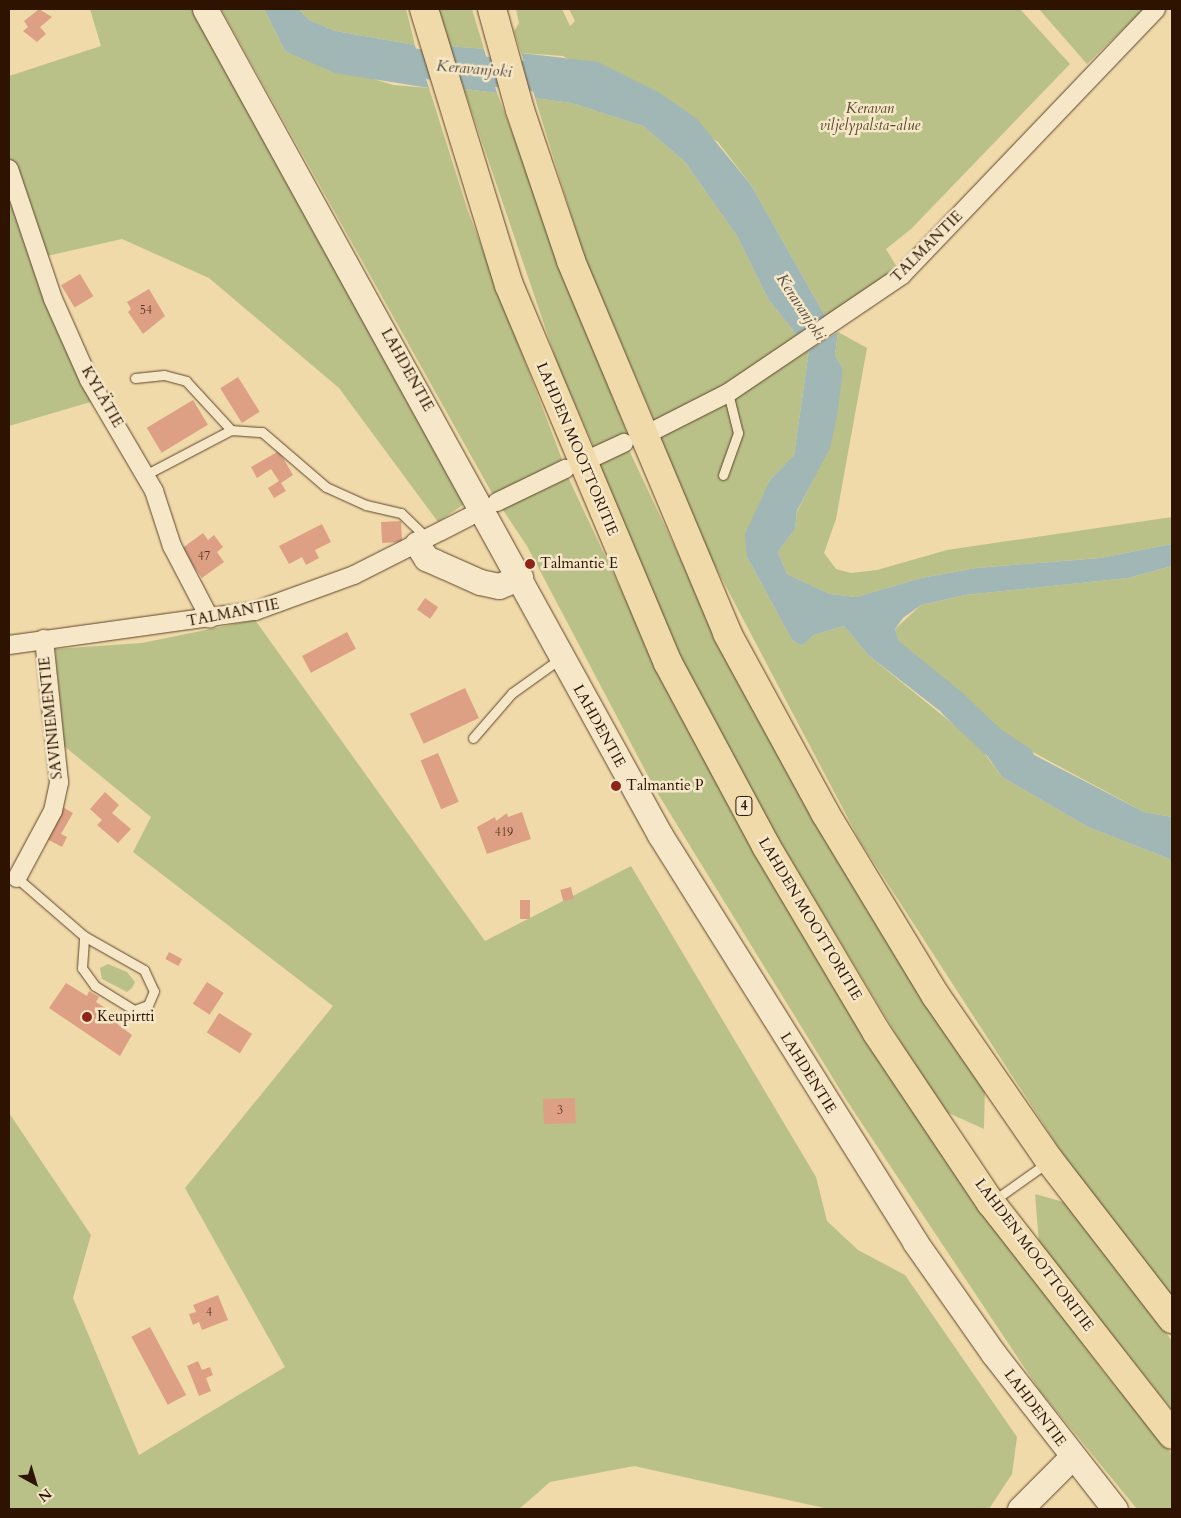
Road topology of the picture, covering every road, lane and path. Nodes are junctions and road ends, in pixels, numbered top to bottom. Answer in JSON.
{"nodes":[{"id":1,"x":205,"y":9,"type":"edge"},
{"id":2,"x":1156,"y":9,"type":"edge"},
{"id":3,"x":426,"y":18,"type":"edge"},
{"id":4,"x":495,"y":21,"type":"edge"},
{"id":5,"x":9,"y":169,"type":"edge"},
{"id":6,"x":135,"y":378,"type":"dead end"},
{"id":7,"x":728,"y":393,"type":"junction"},
{"id":8,"x":231,"y":430,"type":"junction"},
{"id":9,"x":655,"y":430,"type":"dead end"},
{"id":10,"x":624,"y":443,"type":"dead end"},
{"id":11,"x":596,"y":456,"type":"dead end"},
{"id":12,"x":565,"y":469,"type":"dead end"},
{"id":13,"x":146,"y":475,"type":"junction"},
{"id":14,"x":723,"y":475,"type":"dead end"},
{"id":15,"x":497,"y":502,"type":"dead end"},
{"id":16,"x":469,"y":517,"type":"dead end"},
{"id":17,"x":422,"y":542,"type":"junction"},
{"id":18,"x":520,"y":577,"type":"junction"},
{"id":19,"x":210,"y":619,"type":"junction"},
{"id":20,"x":44,"y":639,"type":"junction"},
{"id":21,"x":9,"y":645,"type":"edge"},
{"id":22,"x":562,"y":658,"type":"junction"},
{"id":23,"x":473,"y":738,"type":"dead end"},
{"id":24,"x":17,"y":878,"type":"joint"},
{"id":25,"x":84,"y":936,"type":"junction"},
{"id":26,"x":1050,"y":1160,"type":"junction"},
{"id":27,"x":991,"y":1202,"type":"junction"},
{"id":28,"x":1172,"y":1319,"type":"edge"},
{"id":29,"x":1172,"y":1435,"type":"edge"},
{"id":30,"x":1072,"y":1456,"type":"junction"},
{"id":31,"x":1020,"y":1509,"type":"edge"},
{"id":32,"x":1114,"y":1509,"type":"edge"}],
"edges":[{"from":1,"to":18,"type":"main road","name":"LAHDENTIE"},
{"from":2,"to":7,"type":"street","name":"TALMANTIE"},
{"from":3,"to":27,"type":"highway","name":"LAHDEN MOOTTORITIE","number":"4"},
{"from":4,"to":26,"type":"highway"},
{"from":5,"to":13,"type":"street","name":"KYLÄTIE"},
{"from":6,"to":8,"type":"lane"},
{"from":7,"to":9,"type":"street","name":"TALMANTIE"},
{"from":7,"to":14,"type":"lane"},
{"from":8,"to":13,"type":"lane"},
{"from":8,"to":17,"type":"lane"},
{"from":10,"to":11,"type":"street"},
{"from":12,"to":15,"type":"street"},
{"from":13,"to":19,"type":"street","name":"KYLÄTIE"},
{"from":16,"to":17,"type":"street","name":"TALMANTIE"},
{"from":17,"to":18,"type":"main road"},
{"from":17,"to":19,"type":"street","name":"TALMANTIE"},
{"from":18,"to":22,"type":"main road","name":"LAHDENTIE"},
{"from":19,"to":20,"type":"street","name":"TALMANTIE"},
{"from":20,"to":21,"type":"street","name":"TALMANTIE"},
{"from":20,"to":24,"type":"street","name":"SAVINIEMENTIE"},
{"from":22,"to":23,"type":"lane"},
{"from":22,"to":30,"type":"main road","name":"LAHDENTIE"},
{"from":24,"to":25,"type":"lane"},
{"from":25,"to":25,"type":"lane"},
{"from":26,"to":27,"type":"lane"},
{"from":26,"to":28,"type":"highway"},
{"from":27,"to":29,"type":"highway","name":"LAHDEN MOOTTORITIE","number":"4"},
{"from":30,"to":31,"type":"main road"},
{"from":30,"to":32,"type":"main road","name":"LAHDENTIE"}]}
